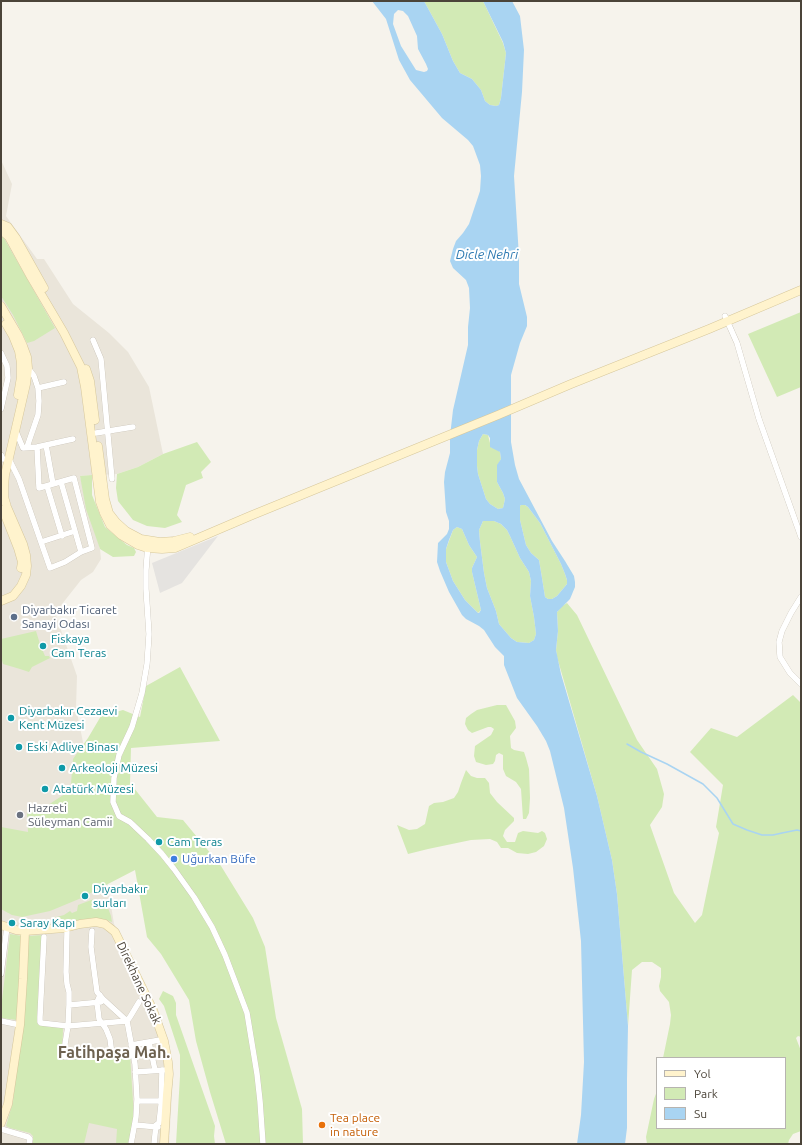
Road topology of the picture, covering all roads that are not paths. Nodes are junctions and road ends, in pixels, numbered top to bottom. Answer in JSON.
{"nodes":[{"id":1,"x":1,"y":224,"type":"edge"},
{"id":2,"x":1,"y":230,"type":"edge"},
{"id":3,"x":801,"y":284,"type":"edge"},
{"id":4,"x":801,"y":290,"type":"edge"},
{"id":5,"x":1,"y":306,"type":"edge"},
{"id":6,"x":1,"y":317,"type":"edge"},
{"id":7,"x":726,"y":319,"type":"junction"},
{"id":8,"x":93,"y":340,"type":"dead end"},
{"id":9,"x":1,"y":353,"type":"edge"},
{"id":10,"x":28,"y":368,"type":"junction"},
{"id":11,"x":64,"y":382,"type":"dead end"},
{"id":12,"x":38,"y":388,"type":"junction"},
{"id":13,"x":3,"y":392,"type":"edge"},
{"id":14,"x":1,"y":409,"type":"edge"},
{"id":15,"x":133,"y":427,"type":"dead end"},
{"id":16,"x":16,"y":429,"type":"junction"},
{"id":17,"x":108,"y":431,"type":"junction"},
{"id":18,"x":96,"y":433,"type":"junction"},
{"id":19,"x":73,"y":439,"type":"dead end"},
{"id":20,"x":46,"y":445,"type":"junction"},
{"id":21,"x":27,"y":447,"type":"junction"},
{"id":22,"x":37,"y":447,"type":"junction"},
{"id":23,"x":4,"y":457,"type":"edge"},
{"id":24,"x":1,"y":470,"type":"edge"},
{"id":25,"x":112,"y":479,"type":"dead end"},
{"id":26,"x":61,"y":482,"type":"junction"},
{"id":27,"x":50,"y":485,"type":"junction"},
{"id":28,"x":1,"y":505,"type":"edge"},
{"id":29,"x":75,"y":531,"type":"junction"},
{"id":30,"x":62,"y":536,"type":"junction"},
{"id":31,"x":801,"y":537,"type":"edge"},
{"id":32,"x":41,"y":542,"type":"junction"},
{"id":33,"x":148,"y":544,"type":"junction"},
{"id":34,"x":81,"y":552,"type":"junction"},
{"id":35,"x":1,"y":596,"type":"edge"},
{"id":36,"x":801,"y":597,"type":"edge"},
{"id":37,"x":1,"y":601,"type":"edge"},
{"id":38,"x":801,"y":684,"type":"edge"},
{"id":39,"x":4,"y":926,"type":"edge"},
{"id":40,"x":25,"y":931,"type":"junction"},
{"id":41,"x":67,"y":932,"type":"dead end"},
{"id":42,"x":92,"y":932,"type":"dead end"},
{"id":43,"x":44,"y":937,"type":"dead end"},
{"id":44,"x":1,"y":974,"type":"edge"},
{"id":45,"x":100,"y":995,"type":"junction"},
{"id":46,"x":106,"y":1001,"type":"junction"},
{"id":47,"x":98,"y":1002,"type":"junction"},
{"id":48,"x":139,"y":1002,"type":"dead end"},
{"id":49,"x":69,"y":1005,"type":"junction"},
{"id":50,"x":1,"y":1021,"type":"edge"},
{"id":51,"x":127,"y":1021,"type":"junction"},
{"id":52,"x":102,"y":1024,"type":"junction"},
{"id":53,"x":20,"y":1026,"type":"junction"},
{"id":54,"x":68,"y":1026,"type":"junction"},
{"id":55,"x":160,"y":1040,"type":"dead end"},
{"id":56,"x":149,"y":1042,"type":"junction"},
{"id":57,"x":131,"y":1045,"type":"junction"},
{"id":58,"x":133,"y":1053,"type":"junction"},
{"id":59,"x":112,"y":1054,"type":"junction"},
{"id":60,"x":155,"y":1070,"type":"junction"},
{"id":61,"x":135,"y":1072,"type":"junction"},
{"id":62,"x":137,"y":1101,"type":"junction"},
{"id":63,"x":162,"y":1101,"type":"junction"},
{"id":64,"x":1,"y":1123,"type":"edge"},
{"id":65,"x":135,"y":1125,"type":"junction"},
{"id":66,"x":157,"y":1127,"type":"junction"},
{"id":67,"x":1,"y":1129,"type":"edge"},
{"id":68,"x":29,"y":1144,"type":"edge"},
{"id":69,"x":131,"y":1144,"type":"edge"},
{"id":70,"x":154,"y":1144,"type":"edge"},
{"id":71,"x":164,"y":1144,"type":"edge"},
{"id":72,"x":263,"y":1144,"type":"edge"}],
"edges":[{"from":1,"to":18,"type":"main road"},
{"from":2,"to":33,"type":"main road"},
{"from":3,"to":7,"type":"main road"},
{"from":4,"to":7,"type":"main road"},
{"from":5,"to":10,"type":"main road"},
{"from":6,"to":23,"type":"main road"},
{"from":7,"to":31,"type":"street"},
{"from":7,"to":33,"type":"main road"},
{"from":8,"to":17,"type":"street"},
{"from":9,"to":13,"type":"street"},
{"from":10,"to":12,"type":"street"},
{"from":10,"to":16,"type":"main road"},
{"from":11,"to":12,"type":"street"},
{"from":12,"to":21,"type":"street"},
{"from":13,"to":14,"type":"street"},
{"from":15,"to":17,"type":"street"},
{"from":16,"to":21,"type":"street"},
{"from":16,"to":23,"type":"main road"},
{"from":17,"to":18,"type":"street"},
{"from":17,"to":25,"type":"street"},
{"from":18,"to":33,"type":"main road"},
{"from":19,"to":20,"type":"street"},
{"from":20,"to":22,"type":"street"},
{"from":20,"to":27,"type":"street"},
{"from":21,"to":22,"type":"street"},
{"from":22,"to":27,"type":"street"},
{"from":23,"to":24,"type":"main road"},
{"from":23,"to":32,"type":"street"},
{"from":23,"to":37,"type":"main road"},
{"from":26,"to":27,"type":"street"},
{"from":26,"to":29,"type":"street"},
{"from":26,"to":34,"type":"street"},
{"from":27,"to":30,"type":"street"},
{"from":28,"to":35,"type":"main road"},
{"from":29,"to":30,"type":"street"},
{"from":29,"to":34,"type":"street"},
{"from":30,"to":32,"type":"street"},
{"from":32,"to":34,"type":"street"},
{"from":33,"to":72,"type":"street"},
{"from":36,"to":38,"type":"street"},
{"from":39,"to":40,"type":"main road","name":"Direkhane Sokak"},
{"from":39,"to":44,"type":"street"},
{"from":40,"to":53,"type":"main road"},
{"from":40,"to":71,"type":"main road","name":"Direkhane Sokak"},
{"from":41,"to":49,"type":"street"},
{"from":42,"to":45,"type":"street"},
{"from":43,"to":54,"type":"street"},
{"from":45,"to":46,"type":"street"},
{"from":45,"to":47,"type":"street"},
{"from":46,"to":47,"type":"street"},
{"from":46,"to":51,"type":"street"},
{"from":47,"to":49,"type":"street"},
{"from":47,"to":52,"type":"street"},
{"from":48,"to":51,"type":"street"},
{"from":49,"to":54,"type":"street"},
{"from":50,"to":53,"type":"street"},
{"from":51,"to":52,"type":"street"},
{"from":51,"to":57,"type":"street"},
{"from":52,"to":54,"type":"street"},
{"from":52,"to":59,"type":"street"},
{"from":53,"to":64,"type":"main road"},
{"from":54,"to":59,"type":"street"},
{"from":55,"to":56,"type":"street"},
{"from":56,"to":57,"type":"street"},
{"from":56,"to":60,"type":"street"},
{"from":57,"to":58,"type":"street"},
{"from":58,"to":59,"type":"street"},
{"from":58,"to":61,"type":"street"},
{"from":60,"to":61,"type":"street"},
{"from":60,"to":63,"type":"street"},
{"from":61,"to":62,"type":"street"},
{"from":62,"to":63,"type":"street"},
{"from":62,"to":65,"type":"street"},
{"from":63,"to":66,"type":"street"},
{"from":65,"to":66,"type":"street"},
{"from":65,"to":69,"type":"street"},
{"from":66,"to":70,"type":"street"},
{"from":67,"to":68,"type":"street"}]}
